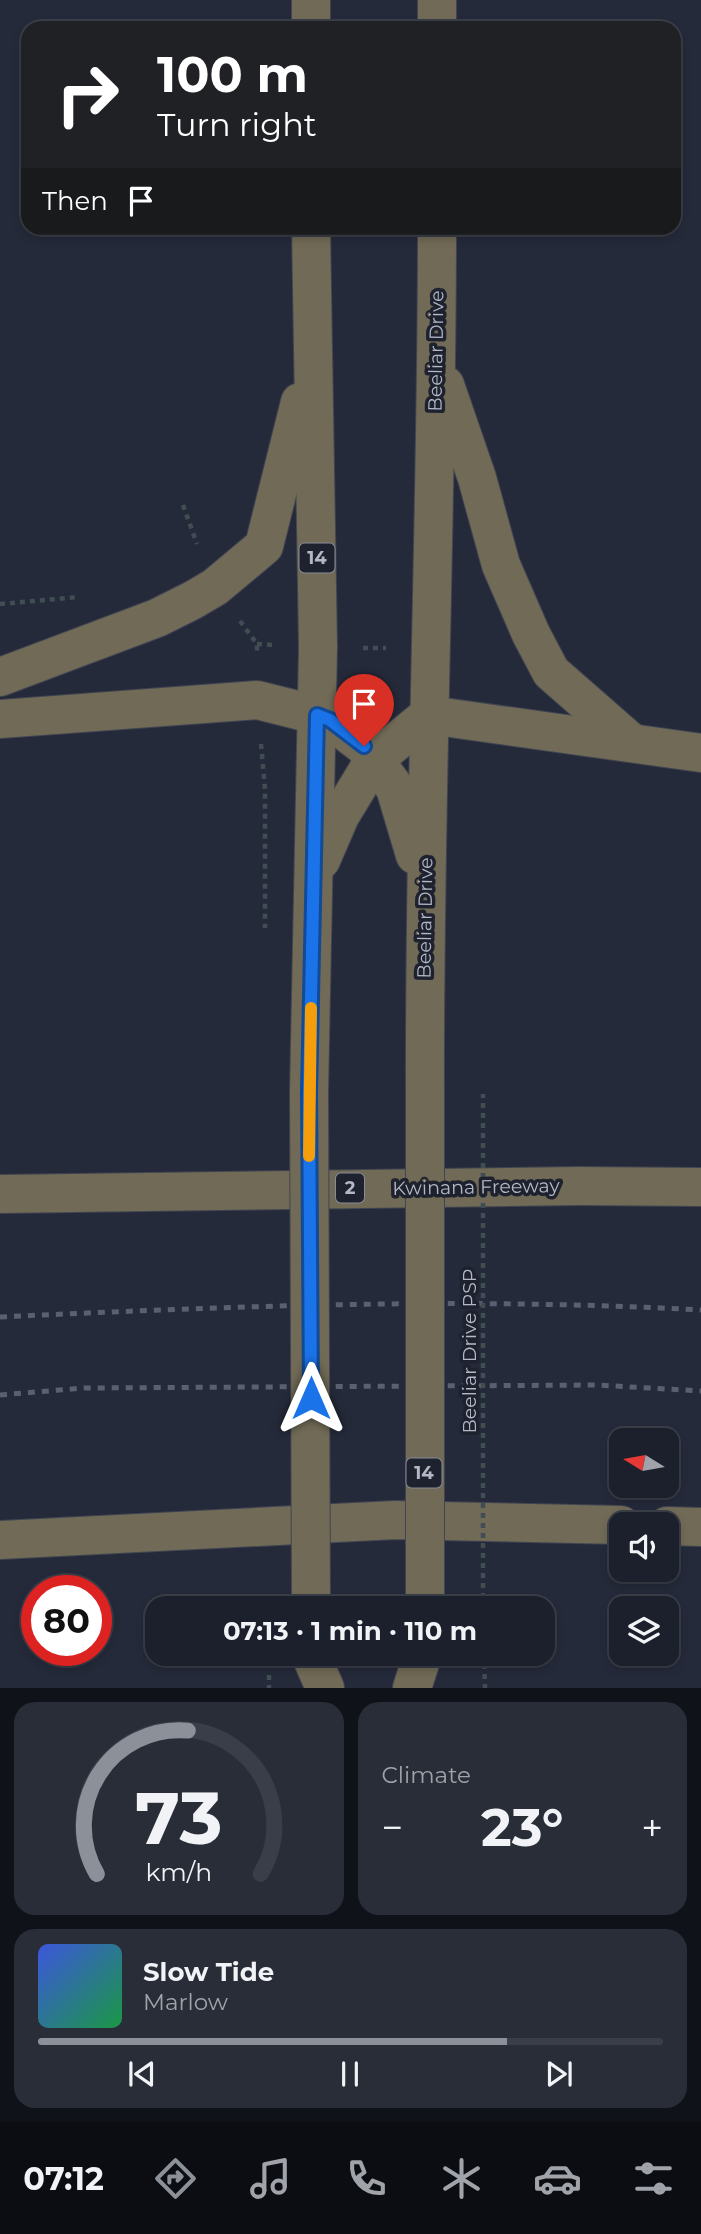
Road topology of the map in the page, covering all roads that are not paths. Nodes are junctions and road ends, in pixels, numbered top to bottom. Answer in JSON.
{"nodes":[{"id":1,"x":311,"y":0,"type":"edge"},
{"id":2,"x":437,"y":0,"type":"edge"},
{"id":3,"x":311,"y":21,"type":"edge"},
{"id":4,"x":437,"y":21,"type":"edge"},
{"id":5,"x":311,"y":235,"type":"edge"},
{"id":6,"x":437,"y":235,"type":"edge"},
{"id":7,"x":313,"y":351,"type":"junction"},
{"id":8,"x":437,"y":360,"type":"junction"},
{"id":9,"x":0,"y":677,"type":"edge"},
{"id":10,"x":317,"y":715,"type":"junction"},
{"id":11,"x":429,"y":715,"type":"junction"},
{"id":12,"x":0,"y":719,"type":"edge"},
{"id":13,"x":632,"y":743,"type":"junction"},
{"id":14,"x":701,"y":754,"type":"edge"},
{"id":15,"x":374,"y":760,"type":"junction"},
{"id":16,"x":313,"y":880,"type":"junction"},
{"id":17,"x":424,"y":902,"type":"junction"},
{"id":18,"x":701,"y":1187,"type":"edge"},
{"id":19,"x":0,"y":1194,"type":"edge"},
{"id":20,"x":609,"y":1525,"type":"edge"},
{"id":21,"x":679,"y":1527,"type":"edge"},
{"id":22,"x":701,"y":1527,"type":"edge"},
{"id":23,"x":0,"y":1540,"type":"edge"},
{"id":24,"x":311,"y":1596,"type":"edge"},
{"id":25,"x":425,"y":1596,"type":"edge"},
{"id":26,"x":310,"y":1666,"type":"edge"},
{"id":27,"x":315,"y":1666,"type":"edge"},
{"id":28,"x":420,"y":1666,"type":"edge"},
{"id":29,"x":424,"y":1666,"type":"edge"},
{"id":30,"x":310,"y":1688,"type":"edge"},
{"id":31,"x":325,"y":1688,"type":"edge"},
{"id":32,"x":412,"y":1688,"type":"edge"},
{"id":33,"x":424,"y":1688,"type":"edge"}],
"edges":[{"from":1,"to":3,"type":"highway"},
{"from":2,"to":4,"type":"highway"},
{"from":5,"to":7,"type":"highway","number":"14"},
{"from":6,"to":8,"type":"highway","name":"Beeliar Drive","number":"14"},
{"from":7,"to":9,"type":"highway"},
{"from":7,"to":10,"type":"highway","number":"14"},
{"from":8,"to":11,"type":"highway","name":"Beeliar Drive","number":"14"},
{"from":8,"to":13,"type":"highway"},
{"from":10,"to":12,"type":"highway"},
{"from":10,"to":15,"type":"highway"},
{"from":10,"to":16,"type":"highway","number":"14"},
{"from":11,"to":13,"type":"highway"},
{"from":11,"to":15,"type":"highway"},
{"from":11,"to":17,"type":"highway","name":"Beeliar Drive","number":"14"},
{"from":13,"to":14,"type":"highway"},
{"from":15,"to":16,"type":"highway"},
{"from":15,"to":17,"type":"highway"},
{"from":16,"to":24,"type":"highway","number":"14","bridge":true},
{"from":17,"to":25,"type":"highway","name":"Beeliar Drive","number":"14","bridge":true},
{"from":18,"to":19,"type":"highway","name":"Kwinana Freeway","number":"2"},
{"from":20,"to":23,"type":"highway"},
{"from":21,"to":22,"type":"highway"},
{"from":26,"to":30,"type":"highway"},
{"from":27,"to":31,"type":"highway"},
{"from":28,"to":32,"type":"highway"},
{"from":29,"to":33,"type":"highway"}]}
